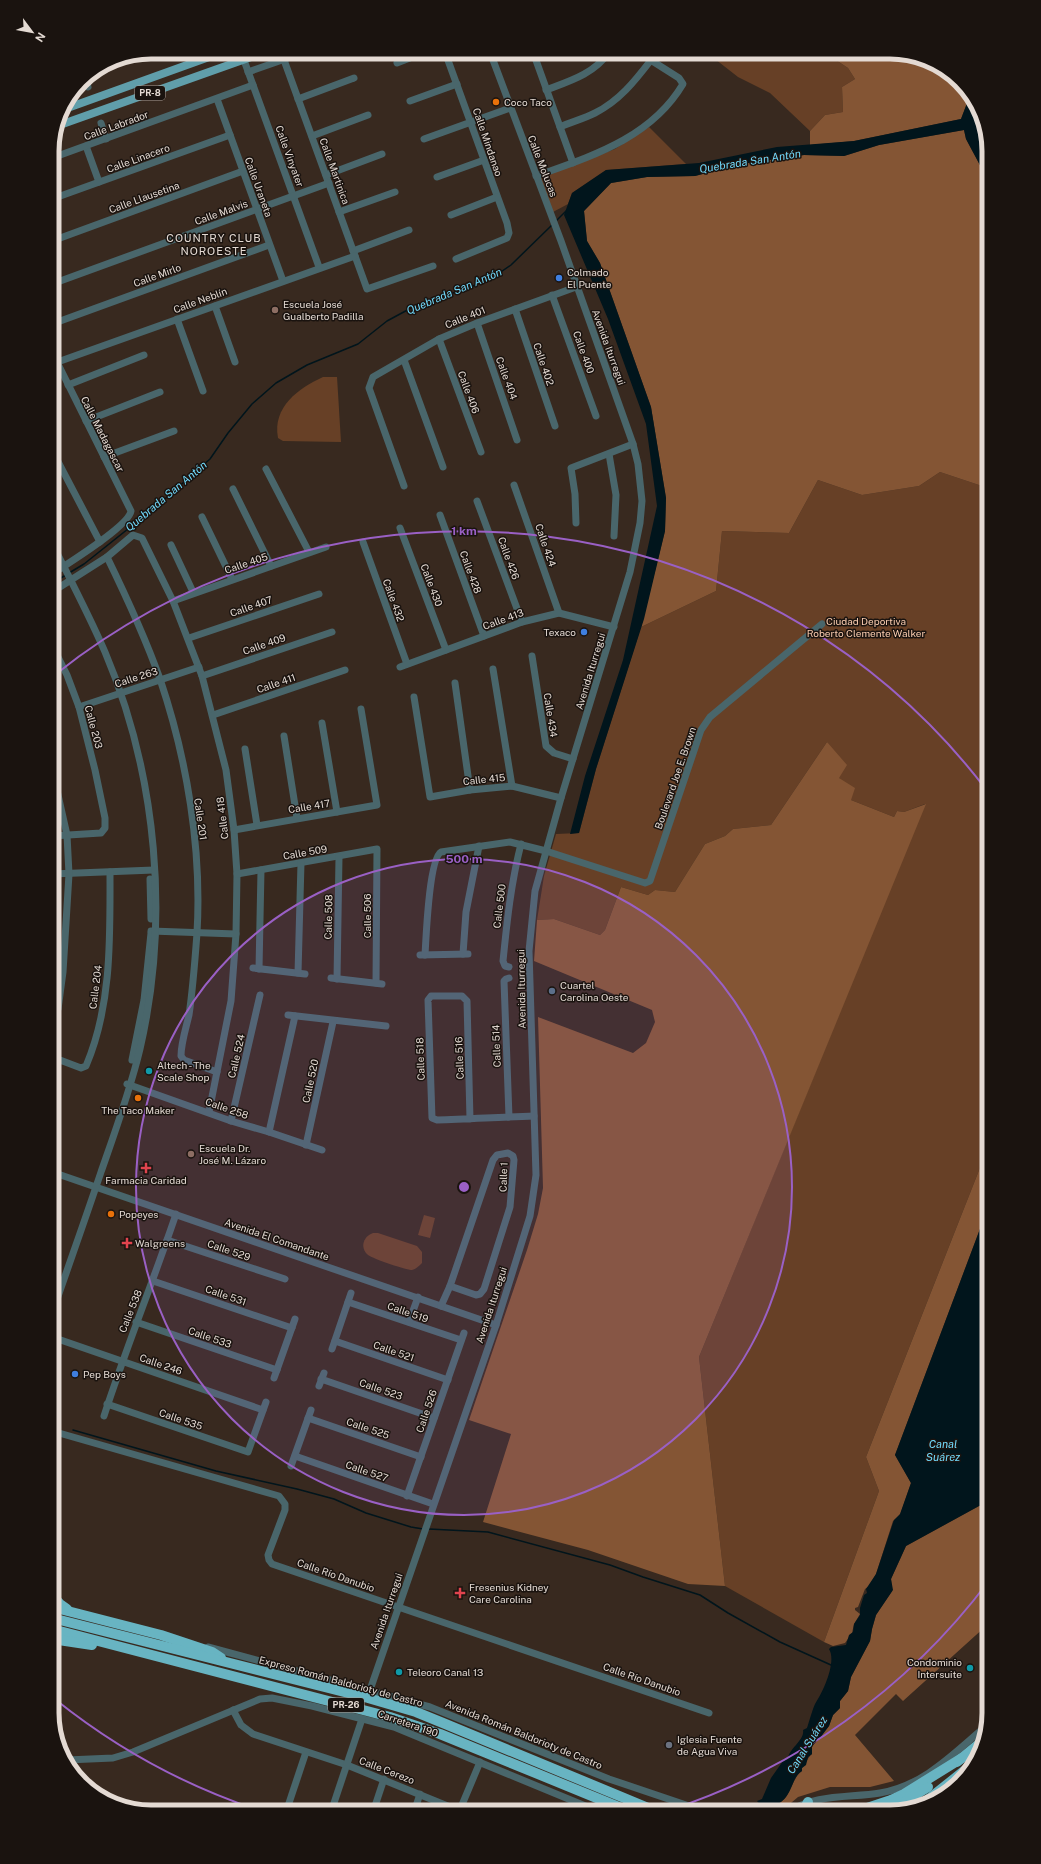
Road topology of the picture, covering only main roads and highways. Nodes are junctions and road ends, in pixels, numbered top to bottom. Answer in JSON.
{"nodes":[{"id":1,"x":204,"y":59,"type":"edge"},
{"id":2,"x":235,"y":59,"type":"edge"},
{"id":3,"x":71,"y":107,"type":"edge"},
{"id":4,"x":63,"y":123,"type":"edge"},
{"id":5,"x":59,"y":1603,"type":"edge"},
{"id":6,"x":59,"y":1609,"type":"edge"},
{"id":7,"x":74,"y":1613,"type":"junction"},
{"id":8,"x":59,"y":1620,"type":"edge"},
{"id":9,"x":59,"y":1631,"type":"edge"},
{"id":10,"x":59,"y":1640,"type":"edge"},
{"id":11,"x":128,"y":1648,"type":"junction"},
{"id":12,"x":232,"y":1664,"type":"junction"},
{"id":13,"x":975,"y":1747,"type":"edge"},
{"id":14,"x":962,"y":1758,"type":"junction"},
{"id":15,"x":954,"y":1779,"type":"edge"},
{"id":16,"x":939,"y":1791,"type":"edge"},
{"id":17,"x":901,"y":1804,"type":"edge"},
{"id":18,"x":614,"y":1805,"type":"edge"},
{"id":19,"x":641,"y":1805,"type":"edge"},
{"id":20,"x":876,"y":1805,"type":"edge"}],
"edges":[{"from":1,"to":3,"type":"main road","number":"PR-8"},
{"from":2,"to":4,"type":"main road","number":"PR-8"},
{"from":5,"to":7,"type":"highway"},
{"from":6,"to":7,"type":"highway"},
{"from":7,"to":12,"type":"highway"},
{"from":8,"to":12,"type":"highway","name":"Expreso Román Baldorioty de Castro","number":"PR-26"},
{"from":9,"to":11,"type":"highway","number":"PR-26"},
{"from":10,"to":11,"type":"highway"},
{"from":11,"to":18,"type":"highway","number":"PR-26"},
{"from":12,"to":19,"type":"highway","name":"Expreso Román Baldorioty de Castro","number":"PR-26"},
{"from":13,"to":14,"type":"highway"},
{"from":14,"to":17,"type":"highway"},
{"from":14,"to":20,"type":"highway"},
{"from":15,"to":16,"type":"highway"}]}
